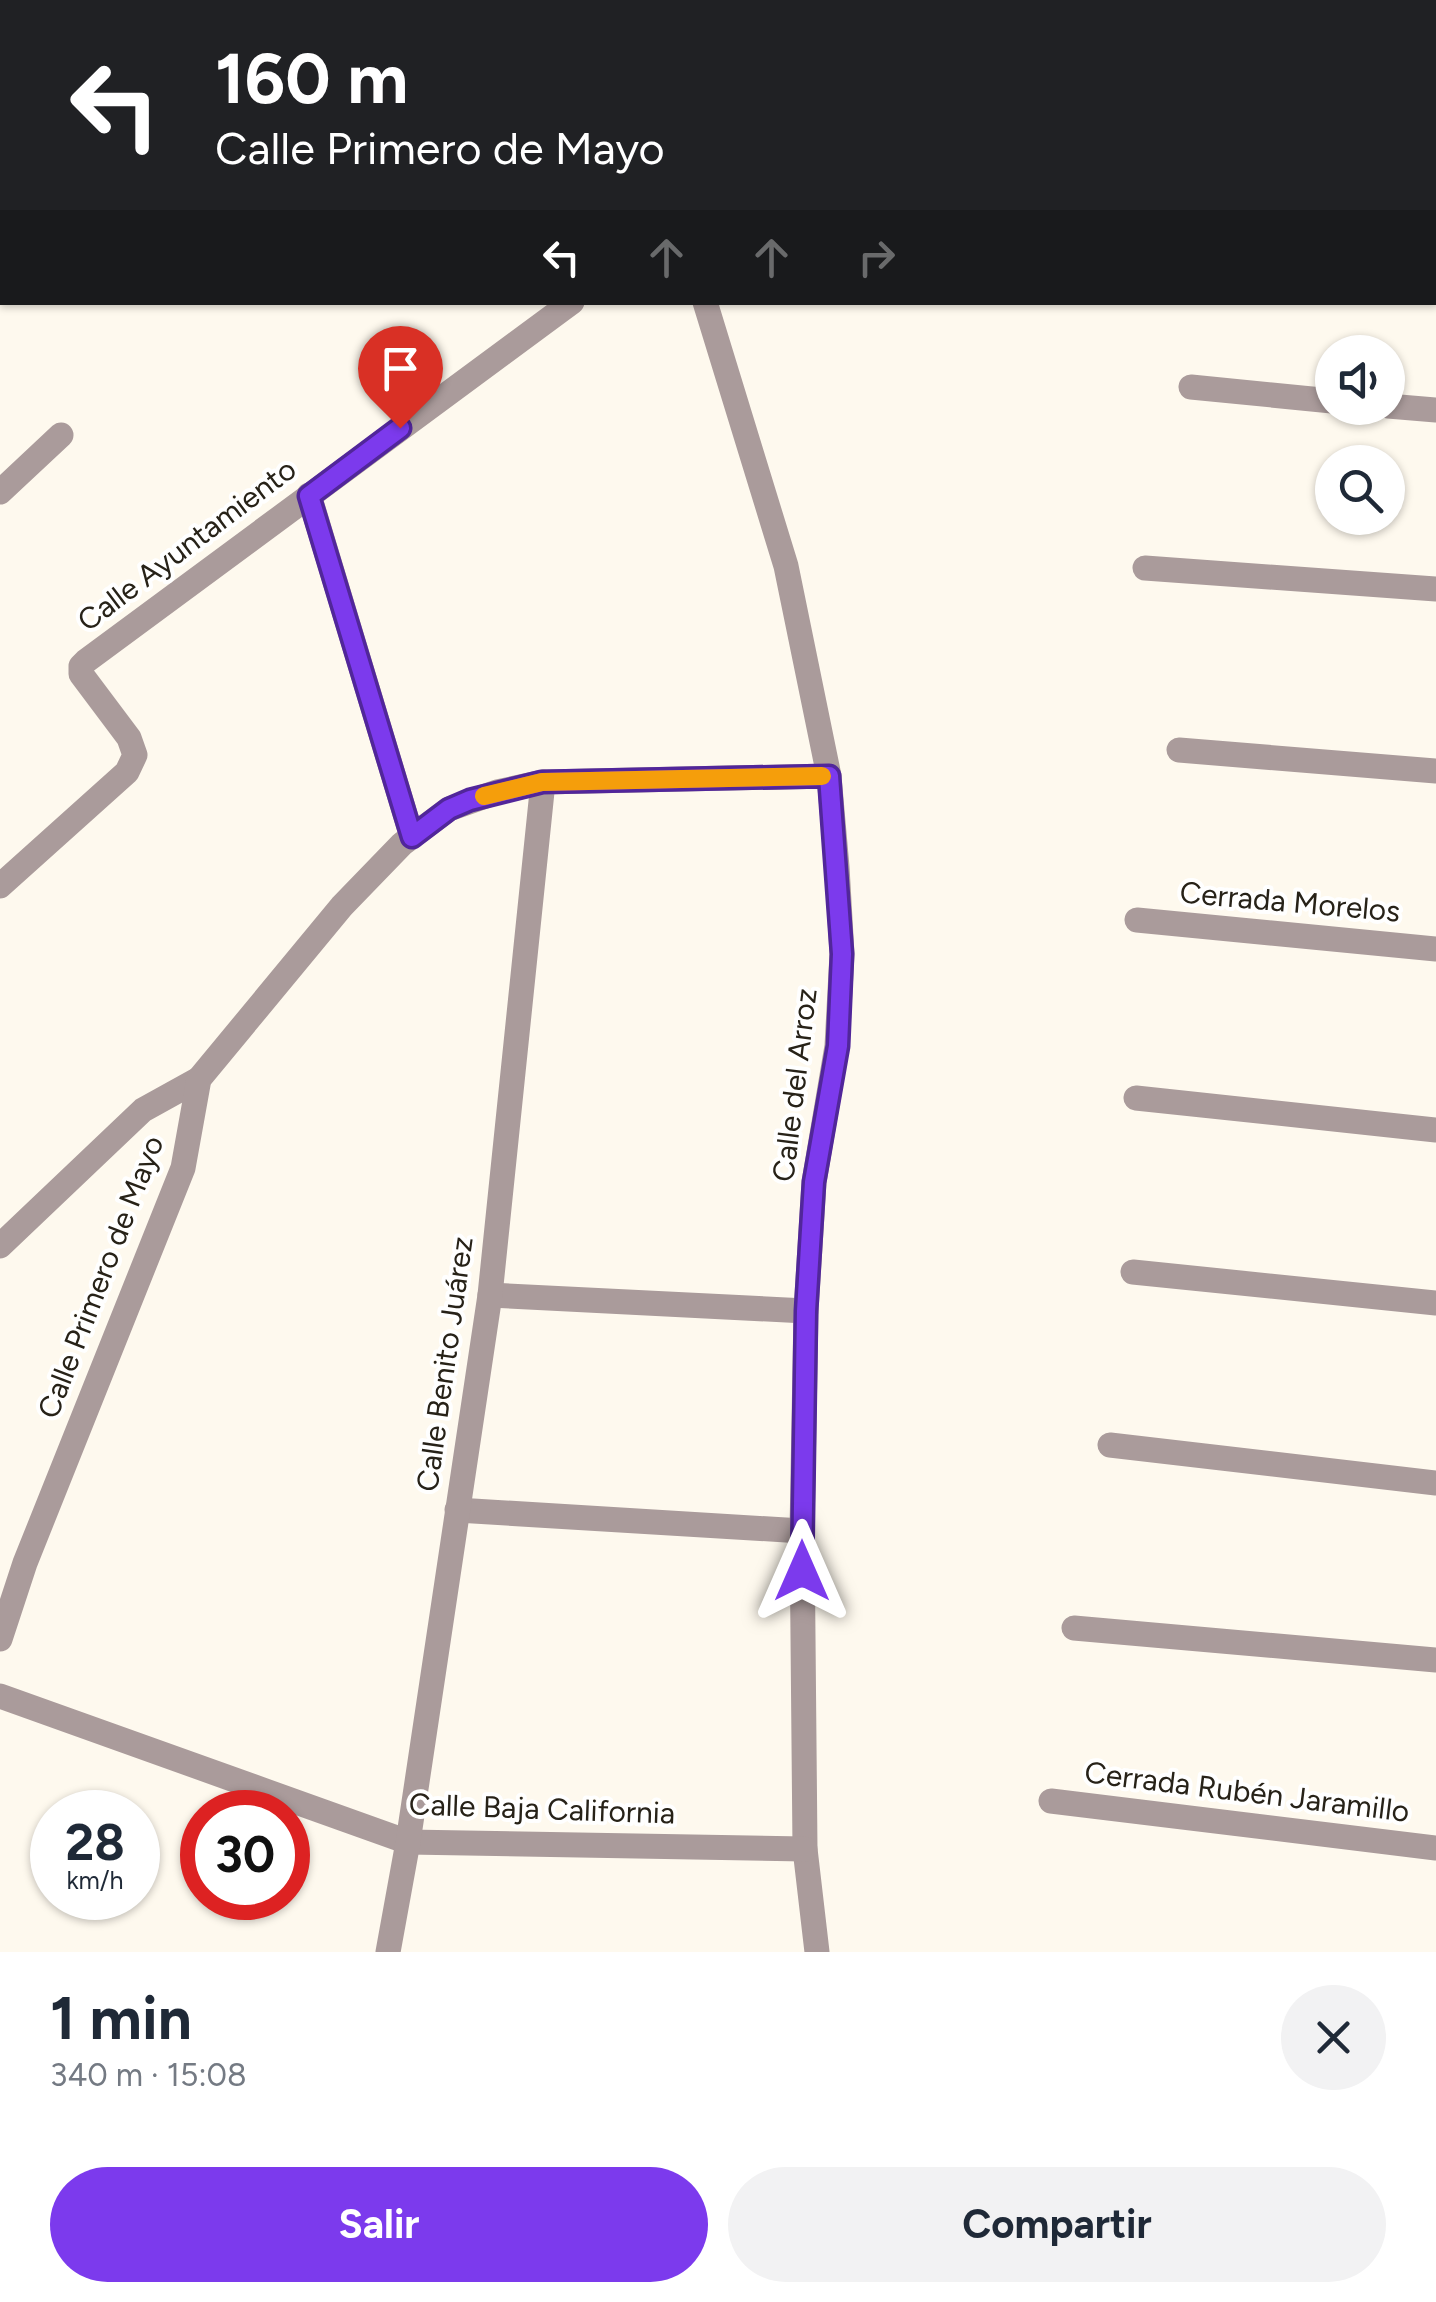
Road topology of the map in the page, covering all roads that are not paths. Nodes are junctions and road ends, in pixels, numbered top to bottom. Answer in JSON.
{"nodes":[{"id":1,"x":568,"y":305,"type":"edge"},
{"id":2,"x":706,"y":305,"type":"edge"},
{"id":3,"x":1191,"y":388,"type":"dead end"},
{"id":4,"x":1315,"y":399,"type":"edge"},
{"id":5,"x":1405,"y":407,"type":"edge"},
{"id":6,"x":1436,"y":410,"type":"edge"},
{"id":7,"x":61,"y":436,"type":"dead end"},
{"id":8,"x":0,"y":492,"type":"edge"},
{"id":9,"x":309,"y":496,"type":"junction"},
{"id":10,"x":1145,"y":568,"type":"dead end"},
{"id":11,"x":1436,"y":589,"type":"edge"},
{"id":12,"x":1179,"y":750,"type":"dead end"},
{"id":13,"x":1436,"y":771,"type":"edge"},
{"id":14,"x":829,"y":776,"type":"junction"},
{"id":15,"x":542,"y":782,"type":"junction"},
{"id":16,"x":412,"y":837,"type":"junction"},
{"id":17,"x":0,"y":886,"type":"edge"},
{"id":18,"x":1137,"y":920,"type":"dead end"},
{"id":19,"x":1436,"y":948,"type":"edge"},
{"id":20,"x":199,"y":1080,"type":"junction"},
{"id":21,"x":1136,"y":1098,"type":"dead end"},
{"id":22,"x":1436,"y":1130,"type":"edge"},
{"id":23,"x":0,"y":1246,"type":"edge"},
{"id":24,"x":1133,"y":1272,"type":"dead end"},
{"id":25,"x":490,"y":1295,"type":"junction"},
{"id":26,"x":1436,"y":1303,"type":"edge"},
{"id":27,"x":806,"y":1311,"type":"junction"},
{"id":28,"x":1110,"y":1446,"type":"dead end"},
{"id":29,"x":1436,"y":1483,"type":"edge"},
{"id":30,"x":457,"y":1510,"type":"junction"},
{"id":31,"x":802,"y":1531,"type":"junction"},
{"id":32,"x":1074,"y":1628,"type":"dead end"},
{"id":33,"x":0,"y":1639,"type":"edge"},
{"id":34,"x":1436,"y":1660,"type":"edge"},
{"id":35,"x":0,"y":1696,"type":"edge"},
{"id":36,"x":1050,"y":1801,"type":"dead end"},
{"id":37,"x":408,"y":1842,"type":"junction"},
{"id":38,"x":1436,"y":1848,"type":"edge"},
{"id":39,"x":805,"y":1849,"type":"junction"},
{"id":40,"x":388,"y":1952,"type":"edge"},
{"id":41,"x":817,"y":1952,"type":"edge"}],
"edges":[{"from":1,"to":9,"type":"street","name":"Calle Ayuntamiento"},
{"from":2,"to":14,"type":"street","name":"Calle del Arroz"},
{"from":3,"to":4,"type":"street"},
{"from":5,"to":6,"type":"street"},
{"from":7,"to":8,"type":"street"},
{"from":9,"to":16,"type":"street"},
{"from":9,"to":17,"type":"street","name":"Calle Ayuntamiento"},
{"from":10,"to":11,"type":"street"},
{"from":12,"to":13,"type":"street"},
{"from":14,"to":15,"type":"street","name":"Calle Primero de Mayo"},
{"from":14,"to":27,"type":"street","name":"Calle del Arroz"},
{"from":15,"to":16,"type":"street","name":"Calle Primero de Mayo"},
{"from":15,"to":25,"type":"street","name":"Calle Benito Juárez"},
{"from":16,"to":20,"type":"street","name":"Calle Primero de Mayo"},
{"from":18,"to":19,"type":"street","name":"Cerrada Morelos"},
{"from":20,"to":23,"type":"street"},
{"from":20,"to":33,"type":"street","name":"Calle Primero de Mayo"},
{"from":21,"to":22,"type":"street"},
{"from":24,"to":26,"type":"street"},
{"from":25,"to":27,"type":"street"},
{"from":25,"to":30,"type":"street","name":"Calle Benito Juárez"},
{"from":27,"to":31,"type":"street","name":"Calle del Arroz"},
{"from":28,"to":29,"type":"street"},
{"from":30,"to":31,"type":"street"},
{"from":30,"to":37,"type":"street","name":"Calle Benito Juárez"},
{"from":31,"to":39,"type":"street","name":"Calle del Arroz"},
{"from":32,"to":34,"type":"street"},
{"from":35,"to":37,"type":"street","name":"Calle Baja California"},
{"from":36,"to":38,"type":"street","name":"Cerrada Rubén Jaramillo"},
{"from":37,"to":39,"type":"street","name":"Calle Baja California"},
{"from":37,"to":40,"type":"street","name":"Calle Benito Juárez"},
{"from":39,"to":41,"type":"street","name":"Calle del Arroz"}]}
